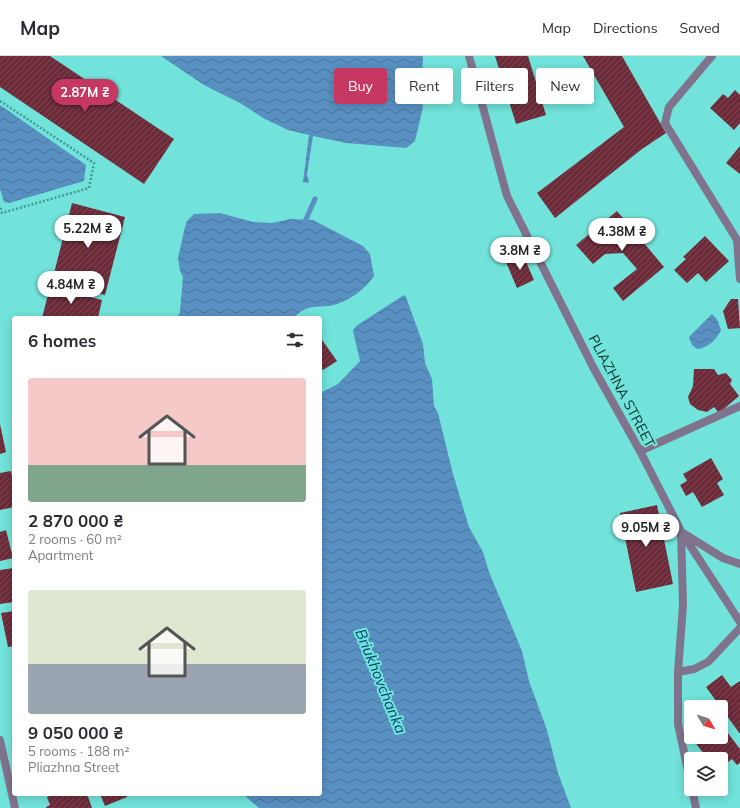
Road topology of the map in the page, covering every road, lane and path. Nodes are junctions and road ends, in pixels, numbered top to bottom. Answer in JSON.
{"nodes":[{"id":1,"x":469,"y":56,"type":"edge"},
{"id":2,"x":712,"y":56,"type":"edge"},
{"id":3,"x":0,"y":100,"type":"edge"},
{"id":4,"x":0,"y":206,"type":"edge"},
{"id":5,"x":740,"y":279,"type":"edge"},
{"id":6,"x":740,"y":406,"type":"edge"},
{"id":7,"x":640,"y":451,"type":"junction"},
{"id":8,"x":681,"y":531,"type":"junction"},
{"id":9,"x":740,"y":564,"type":"edge"},
{"id":10,"x":740,"y":622,"type":"edge"},
{"id":11,"x":740,"y":628,"type":"edge"},
{"id":12,"x":678,"y":672,"type":"junction"},
{"id":13,"x":0,"y":740,"type":"edge"},
{"id":14,"x":684,"y":752,"type":"edge"},
{"id":15,"x":12,"y":784,"type":"edge"},
{"id":16,"x":14,"y":796,"type":"edge"},
{"id":17,"x":693,"y":796,"type":"edge"},
{"id":18,"x":15,"y":808,"type":"edge"},
{"id":19,"x":696,"y":808,"type":"edge"}],
"edges":[{"from":1,"to":7,"type":"street","name":"PLIAZHNA STREET"},
{"from":2,"to":5,"type":"street"},
{"from":3,"to":4,"type":"path"},
{"from":6,"to":7,"type":"street"},
{"from":7,"to":8,"type":"street","name":"PLIAZHNA STREET"},
{"from":8,"to":9,"type":"street"},
{"from":8,"to":10,"type":"street"},
{"from":8,"to":12,"type":"street","name":"PLIAZHNA STREET"},
{"from":11,"to":12,"type":"street"},
{"from":12,"to":14,"type":"street","name":"PLIAZHNA STREET"},
{"from":13,"to":15,"type":"street"},
{"from":16,"to":18,"type":"street"},
{"from":17,"to":19,"type":"street"}]}
